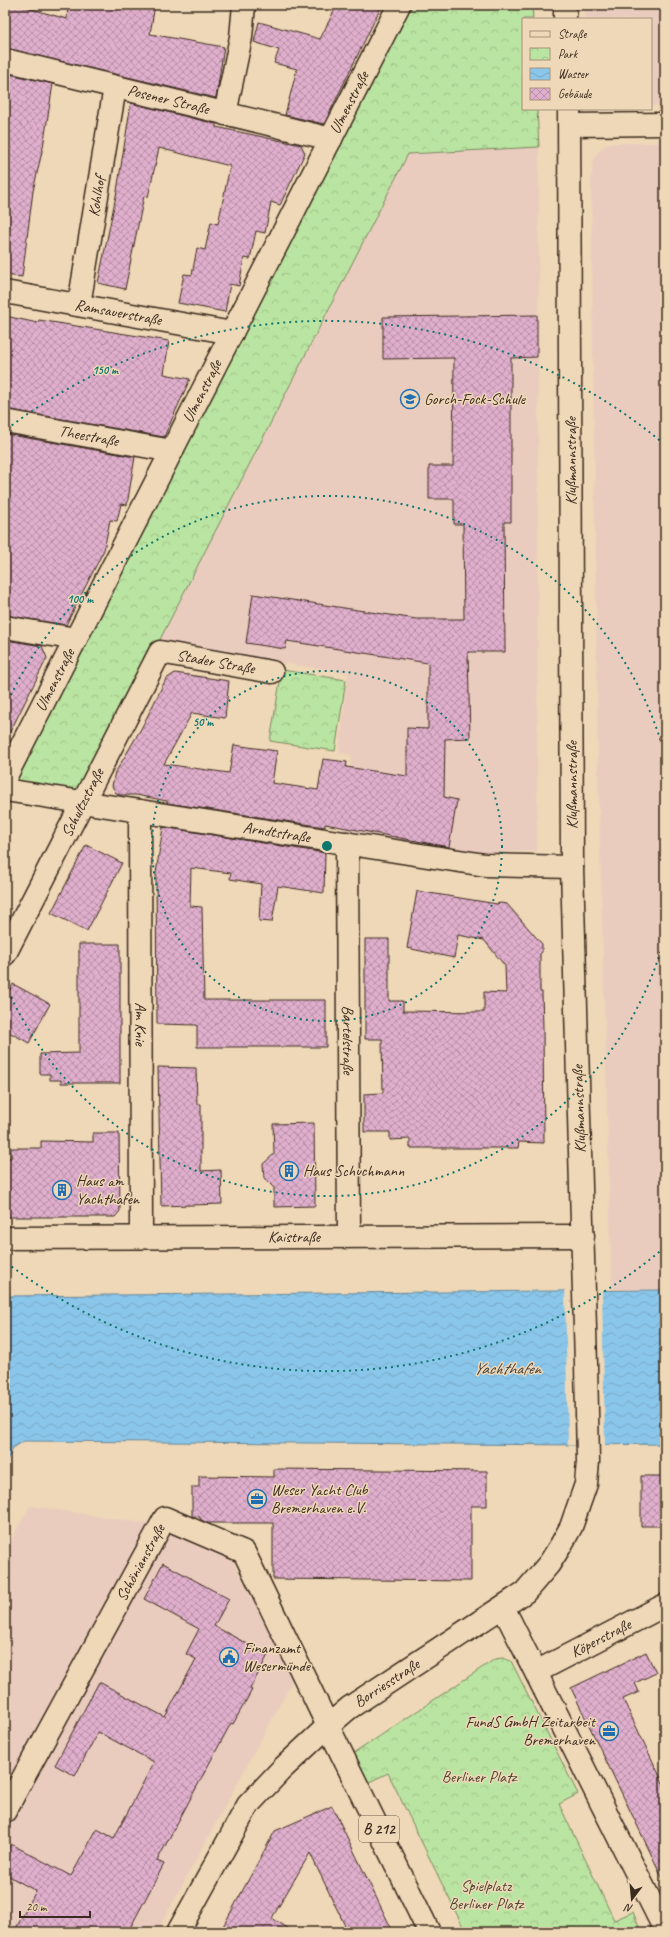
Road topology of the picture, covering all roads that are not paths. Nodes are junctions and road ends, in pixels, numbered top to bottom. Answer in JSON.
{"nodes":[{"id":1,"x":244,"y":5,"type":"edge"},
{"id":2,"x":399,"y":5,"type":"edge"},
{"id":3,"x":565,"y":5,"type":"edge"},
{"id":4,"x":565,"y":18,"type":"edge"},
{"id":5,"x":5,"y":60,"type":"edge"},
{"id":6,"x":115,"y":87,"type":"junction"},
{"id":7,"x":225,"y":114,"type":"junction"},
{"id":8,"x":569,"y":117,"type":"edge"},
{"id":9,"x":665,"y":124,"type":"edge"},
{"id":10,"x":330,"y":139,"type":"junction"},
{"id":11,"x":5,"y":292,"type":"edge"},
{"id":12,"x":79,"y":305,"type":"junction"},
{"id":13,"x":232,"y":333,"type":"junction"},
{"id":14,"x":5,"y":421,"type":"edge"},
{"id":15,"x":172,"y":451,"type":"junction"},
{"id":16,"x":5,"y":627,"type":"edge"},
{"id":17,"x":76,"y":638,"type":"junction"},
{"id":18,"x":160,"y":652,"type":"joint"},
{"id":19,"x":272,"y":672,"type":"dead end"},
{"id":20,"x":5,"y":778,"type":"edge"},
{"id":21,"x":5,"y":790,"type":"edge"},
{"id":22,"x":82,"y":802,"type":"junction"},
{"id":23,"x":140,"y":811,"type":"junction"},
{"id":24,"x":347,"y":844,"type":"junction"},
{"id":25,"x":572,"y":867,"type":"junction"},
{"id":26,"x":5,"y":954,"type":"edge"},
{"id":27,"x":349,"y":1236,"type":"junction"},
{"id":28,"x":583,"y":1236,"type":"junction"},
{"id":29,"x":141,"y":1237,"type":"junction"},
{"id":30,"x":5,"y":1238,"type":"edge"},
{"id":31,"x":588,"y":1446,"type":"joint"},
{"id":32,"x":665,"y":1605,"type":"edge"},
{"id":33,"x":503,"y":1607,"type":"junction"},
{"id":34,"x":536,"y":1672,"type":"junction"},
{"id":35,"x":328,"y":1726,"type":"junction"},
{"id":36,"x":5,"y":1811,"type":"edge"},
{"id":37,"x":665,"y":1930,"type":"edge"},
{"id":38,"x":178,"y":1932,"type":"edge"},
{"id":39,"x":429,"y":1932,"type":"edge"}],
"edges":[{"from":1,"to":7,"type":"street"},
{"from":2,"to":10,"type":"street","name":"Ulmenstraße"},
{"from":3,"to":4,"type":"street"},
{"from":5,"to":6,"type":"street","name":"Posener Straße"},
{"from":6,"to":7,"type":"street","name":"Posener Straße"},
{"from":6,"to":12,"type":"street","name":"Kohlhof"},
{"from":7,"to":10,"type":"street","name":"Posener Straße"},
{"from":8,"to":9,"type":"street"},
{"from":8,"to":25,"type":"street","name":"Klußmannstraße"},
{"from":10,"to":13,"type":"street","name":"Ulmenstraße"},
{"from":11,"to":12,"type":"street","name":"Ramsauerstraße"},
{"from":12,"to":13,"type":"street","name":"Ramsauerstraße"},
{"from":13,"to":15,"type":"street","name":"Ulmenstraße"},
{"from":14,"to":15,"type":"street","name":"Theestraße"},
{"from":15,"to":17,"type":"street","name":"Ulmenstraße"},
{"from":16,"to":17,"type":"street"},
{"from":17,"to":20,"type":"street","name":"Ulmenstraße"},
{"from":18,"to":19,"type":"street","name":"Stader Straße"},
{"from":18,"to":22,"type":"street","name":"Schultzstraße"},
{"from":21,"to":22,"type":"street","name":"Arndtstraße"},
{"from":22,"to":23,"type":"street","name":"Arndtstraße"},
{"from":22,"to":26,"type":"street","name":"Schultzstraße"},
{"from":23,"to":24,"type":"street","name":"Arndtstraße"},
{"from":23,"to":29,"type":"street","name":"Am Knie"},
{"from":24,"to":25,"type":"street","name":"Arndtstraße"},
{"from":24,"to":27,"type":"street","name":"Bartelstraße"},
{"from":25,"to":28,"type":"street","name":"Klußmannstraße"},
{"from":27,"to":28,"type":"street","name":"Kaistraße"},
{"from":27,"to":29,"type":"street","name":"Kaistraße"},
{"from":28,"to":31,"type":"street","name":"Klußmannstraße"},
{"from":29,"to":30,"type":"street","name":"Kaistraße"},
{"from":31,"to":33,"type":"street","name":"Borriesstraße"},
{"from":32,"to":34,"type":"street","name":"Köperstraße"},
{"from":33,"to":34,"type":"street"},
{"from":33,"to":35,"type":"street","name":"Borriesstraße"},
{"from":34,"to":37,"type":"street"},
{"from":35,"to":36,"type":"street","name":"Schönianstraße"},
{"from":35,"to":38,"type":"street","name":"Borriesstraße"},
{"from":35,"to":39,"type":"street","number":"B 212"}]}
